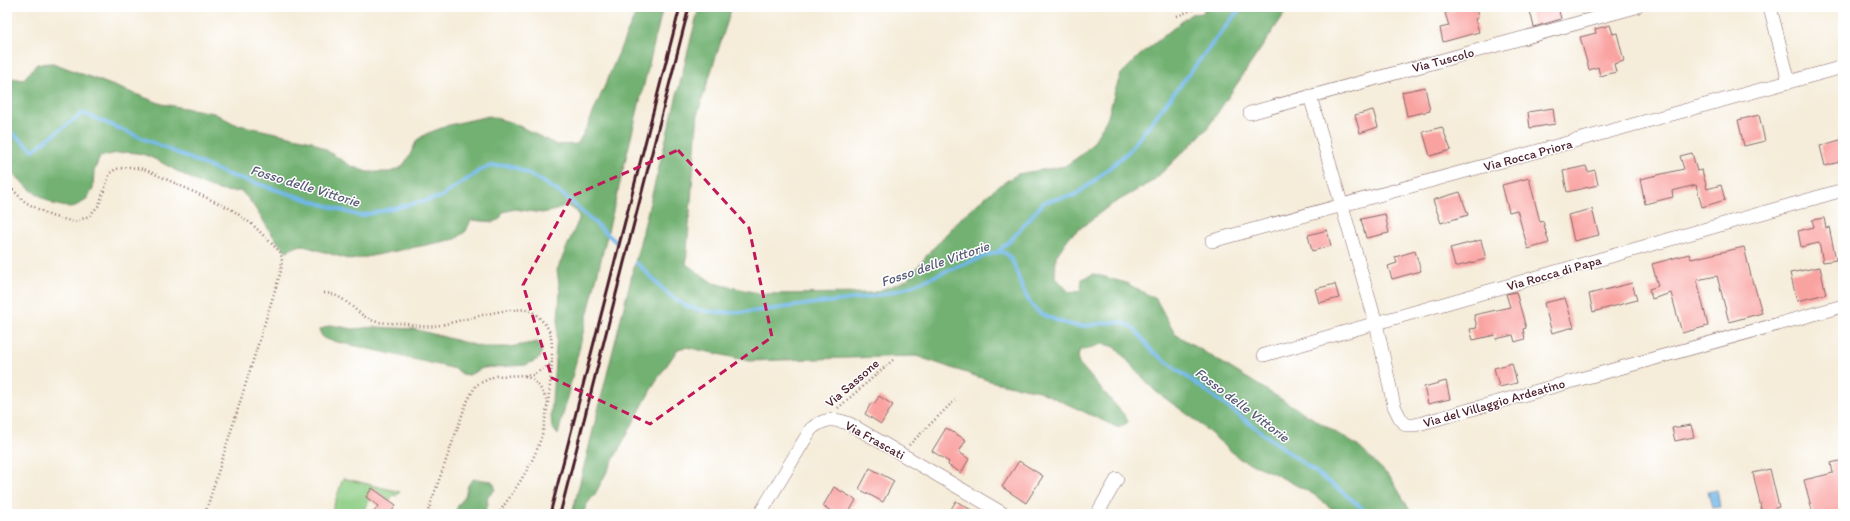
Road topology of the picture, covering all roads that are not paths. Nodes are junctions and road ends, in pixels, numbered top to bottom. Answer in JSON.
{"nodes":[{"id":1,"x":1636,"y":7,"type":"edge"},
{"id":2,"x":1770,"y":7,"type":"edge"},
{"id":3,"x":1843,"y":67,"type":"edge"},
{"id":4,"x":1789,"y":82,"type":"junction"},
{"id":5,"x":1310,"y":96,"type":"junction"},
{"id":6,"x":1250,"y":113,"type":"dead end"},
{"id":7,"x":1843,"y":190,"type":"edge"},
{"id":8,"x":1342,"y":206,"type":"junction"},
{"id":9,"x":1212,"y":242,"type":"dead end"},
{"id":10,"x":1843,"y":306,"type":"edge"},
{"id":11,"x":1376,"y":323,"type":"junction"},
{"id":12,"x":1264,"y":355,"type":"dead end"},
{"id":13,"x":1117,"y":480,"type":"dead end"},
{"id":14,"x":760,"y":514,"type":"edge"},
{"id":15,"x":1004,"y":514,"type":"edge"},
{"id":16,"x":1097,"y":514,"type":"edge"}],
"edges":[{"from":1,"to":5,"type":"street","name":"Via Tuscolo"},
{"from":2,"to":4,"type":"street"},
{"from":3,"to":4,"type":"street","name":"Via Rocca Priora"},
{"from":4,"to":8,"type":"street","name":"Via Rocca Priora"},
{"from":5,"to":6,"type":"street","name":"Via Tuscolo"},
{"from":5,"to":8,"type":"street","name":"Via del Villaggio Ardeatino"},
{"from":7,"to":11,"type":"street","name":"Via Rocca di Papa"},
{"from":8,"to":9,"type":"street","name":"Via Rocca Priora"},
{"from":8,"to":11,"type":"street","name":"Via del Villaggio Ardeatino"},
{"from":10,"to":11,"type":"street","name":"Via del Villaggio Ardeatino"},
{"from":11,"to":12,"type":"street","name":"Via Rocca di Papa"},
{"from":13,"to":16,"type":"street"},
{"from":14,"to":15,"type":"street","name":"Via Frascati"}]}
